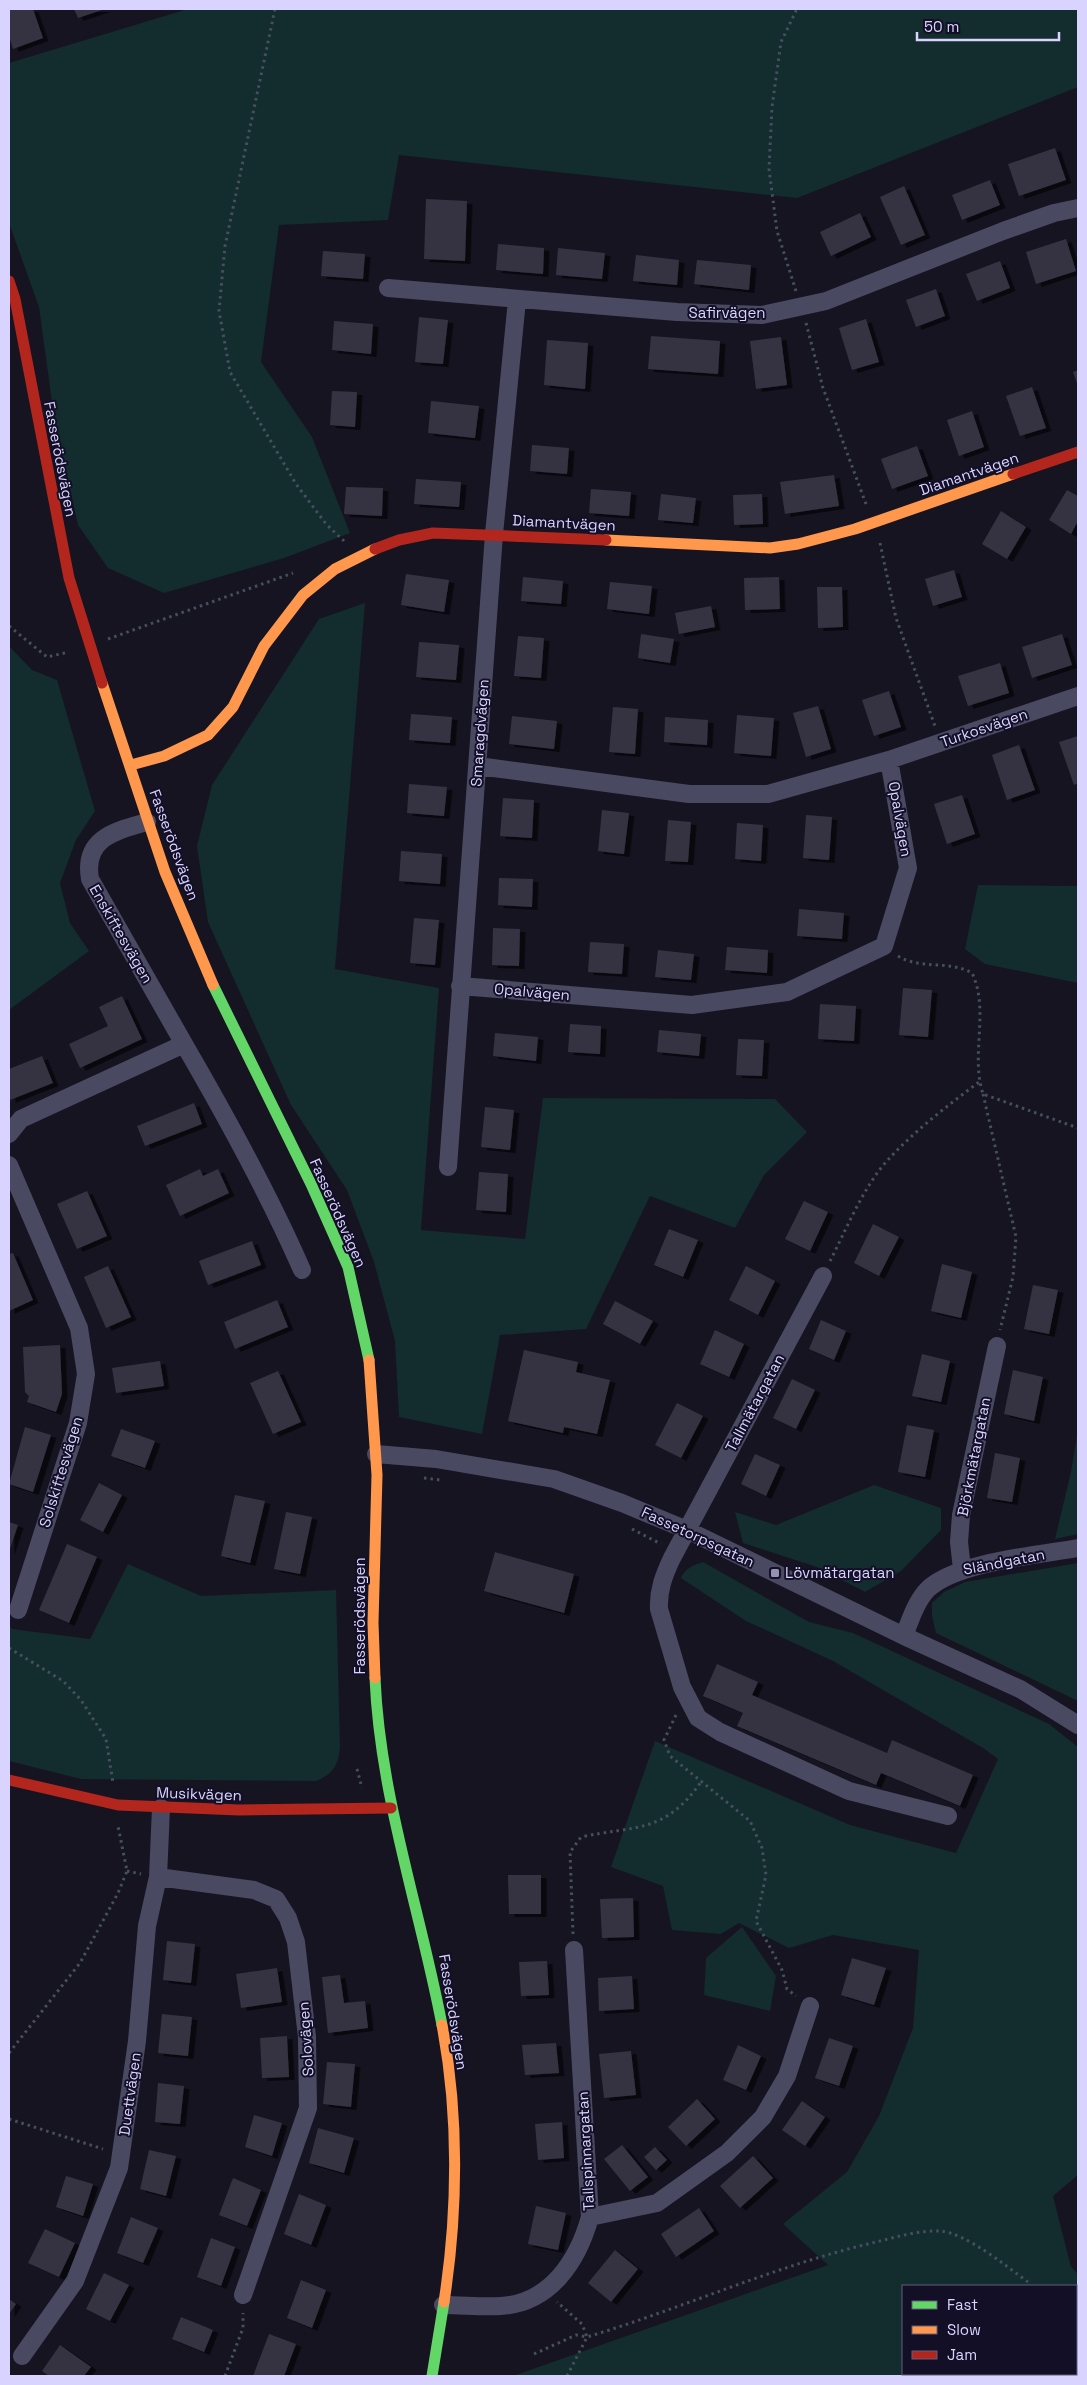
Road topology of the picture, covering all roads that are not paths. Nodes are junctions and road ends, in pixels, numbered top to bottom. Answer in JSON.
{"nodes":[{"id":1,"x":1078,"y":208,"type":"edge"},
{"id":2,"x":9,"y":281,"type":"edge"},
{"id":3,"x":388,"y":288,"type":"dead end"},
{"id":4,"x":517,"y":300,"type":"junction"},
{"id":5,"x":1078,"y":452,"type":"edge"},
{"id":6,"x":494,"y":534,"type":"junction"},
{"id":7,"x":1078,"y":696,"type":"edge"},
{"id":8,"x":890,"y":760,"type":"junction"},
{"id":9,"x":131,"y":765,"type":"junction"},
{"id":10,"x":478,"y":766,"type":"junction"},
{"id":11,"x":147,"y":822,"type":"junction"},
{"id":12,"x":460,"y":986,"type":"junction"},
{"id":13,"x":184,"y":1044,"type":"junction"},
{"id":14,"x":9,"y":1134,"type":"edge"},
{"id":15,"x":9,"y":1165,"type":"edge"},
{"id":16,"x":448,"y":1167,"type":"dead end"},
{"id":17,"x":302,"y":1270,"type":"dead end"},
{"id":18,"x":823,"y":1276,"type":"road end"},
{"id":19,"x":997,"y":1346,"type":"road end"},
{"id":20,"x":376,"y":1454,"type":"junction"},
{"id":21,"x":687,"y":1530,"type":"junction"},
{"id":22,"x":1078,"y":1548,"type":"edge"},
{"id":23,"x":962,"y":1569,"type":"junction"},
{"id":24,"x":18,"y":1610,"type":"dead end"},
{"id":25,"x":904,"y":1636,"type":"junction"},
{"id":26,"x":1078,"y":1725,"type":"edge"},
{"id":27,"x":9,"y":1780,"type":"edge"},
{"id":28,"x":161,"y":1808,"type":"junction"},
{"id":29,"x":391,"y":1808,"type":"junction"},
{"id":30,"x":948,"y":1816,"type":"dead end"},
{"id":31,"x":158,"y":1877,"type":"junction"},
{"id":32,"x":574,"y":1950,"type":"road end"},
{"id":33,"x":810,"y":2006,"type":"road end"},
{"id":34,"x":590,"y":2216,"type":"junction"},
{"id":35,"x":243,"y":2295,"type":"road end"},
{"id":36,"x":443,"y":2305,"type":"junction"},
{"id":37,"x":22,"y":2356,"type":"dead end"},
{"id":38,"x":432,"y":2376,"type":"edge"}],
"edges":[{"from":1,"to":4,"type":"street","name":"Safirvägen"},
{"from":2,"to":9,"type":"street","name":"Fasserödsvägen"},
{"from":3,"to":4,"type":"street","name":"Safirvägen"},
{"from":4,"to":6,"type":"street","name":"Smaragdvägen"},
{"from":5,"to":6,"type":"street","name":"Diamantvägen"},
{"from":6,"to":9,"type":"street","name":"Diamantvägen"},
{"from":6,"to":10,"type":"street","name":"Smaragdvägen"},
{"from":7,"to":8,"type":"street","name":"Turkosvägen"},
{"from":8,"to":10,"type":"street","name":"Opalvägen"},
{"from":8,"to":12,"type":"street","name":"Opalvägen"},
{"from":9,"to":11,"type":"street","name":"Fasserödsvägen"},
{"from":10,"to":12,"type":"street","name":"Smaragdvägen"},
{"from":11,"to":13,"type":"street","name":"Enskiftesvägen"},
{"from":11,"to":20,"type":"street","name":"Fasserödsvägen"},
{"from":12,"to":16,"type":"street","name":"Smaragdvägen"},
{"from":13,"to":14,"type":"street"},
{"from":13,"to":17,"type":"street"},
{"from":15,"to":24,"type":"street","name":"Solskiftesvägen"},
{"from":18,"to":21,"type":"street","name":"Tallmätargatan"},
{"from":19,"to":23,"type":"street","name":"Björkmätargatan"},
{"from":20,"to":21,"type":"street","name":"Fassetorpsgatan"},
{"from":20,"to":29,"type":"street","name":"Fasserödsvägen"},
{"from":21,"to":25,"type":"street","name":"Fassetorpsgatan"},
{"from":21,"to":30,"type":"street"},
{"from":22,"to":23,"type":"street","name":"Sländgatan"},
{"from":23,"to":25,"type":"street","name":"Sländgatan"},
{"from":25,"to":26,"type":"street","name":"Fassetorpsgatan"},
{"from":27,"to":28,"type":"street","name":"Musikvägen"},
{"from":28,"to":29,"type":"street","name":"Musikvägen"},
{"from":28,"to":31,"type":"street","name":"Duettvägen"},
{"from":29,"to":36,"type":"street","name":"Fasserödsvägen"},
{"from":31,"to":35,"type":"street","name":"Solovägen"},
{"from":31,"to":37,"type":"street","name":"Duettvägen"},
{"from":32,"to":34,"type":"street","name":"Tallspinnargatan"},
{"from":33,"to":34,"type":"street"},
{"from":34,"to":36,"type":"street","name":"Tallspinnargatan"},
{"from":36,"to":38,"type":"street","name":"Fasserödsvägen"}]}
